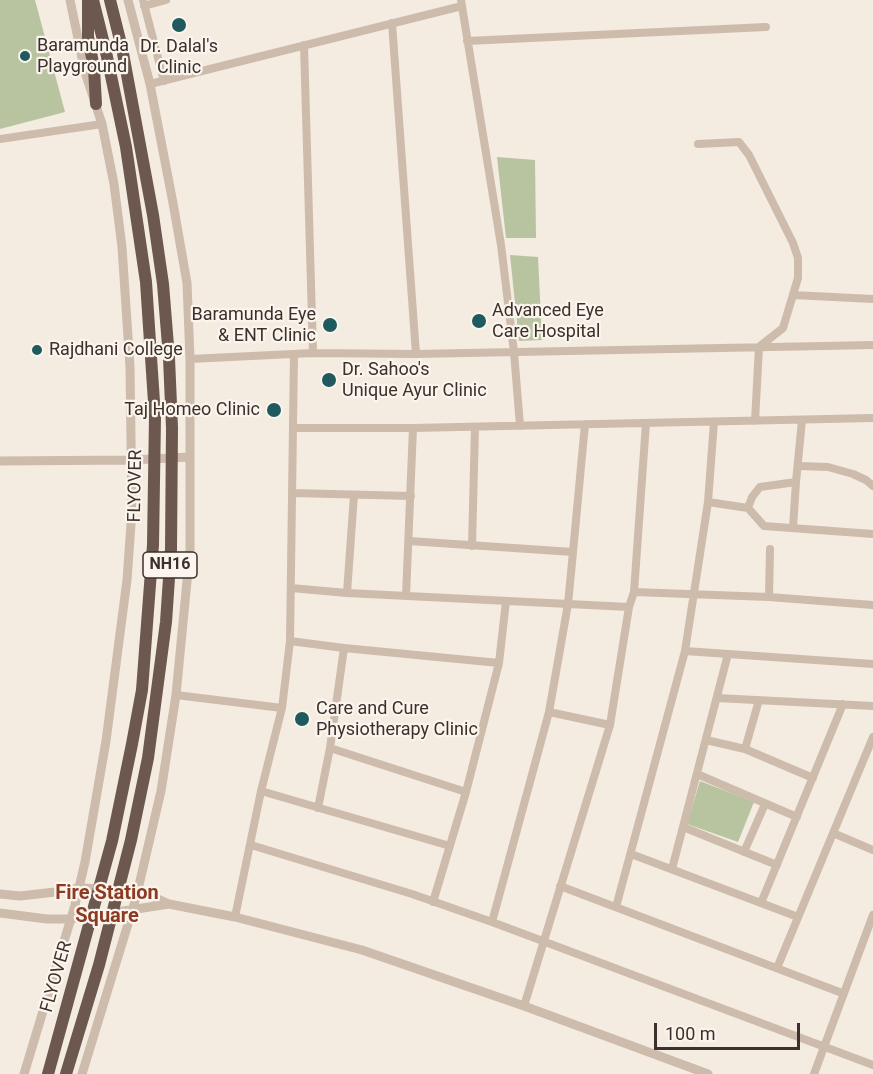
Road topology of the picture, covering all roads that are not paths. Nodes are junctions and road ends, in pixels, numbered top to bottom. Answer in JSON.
{"nodes":[{"id":1,"x":70,"y":0,"type":"edge"},
{"id":2,"x":88,"y":0,"type":"edge"},
{"id":3,"x":93,"y":0,"type":"edge"},
{"id":4,"x":110,"y":0,"type":"edge"},
{"id":5,"x":128,"y":0,"type":"edge"},
{"id":6,"x":166,"y":0,"type":"edge"},
{"id":7,"x":143,"y":3,"type":"edge"},
{"id":8,"x":462,"y":3,"type":"edge"},
{"id":9,"x":392,"y":24,"type":"junction"},
{"id":10,"x":766,"y":27,"type":"dead end"},
{"id":11,"x":467,"y":41,"type":"junction"},
{"id":12,"x":304,"y":45,"type":"junction"},
{"id":13,"x":164,"y":81,"type":"junction"},
{"id":14,"x":150,"y":84,"type":"junction"},
{"id":15,"x":96,"y":104,"type":"junction"},
{"id":16,"x":102,"y":124,"type":"junction"},
{"id":17,"x":0,"y":139,"type":"edge"},
{"id":18,"x":698,"y":144,"type":"dead end"},
{"id":19,"x":793,"y":295,"type":"junction"},
{"id":20,"x":873,"y":299,"type":"edge"},
{"id":21,"x":873,"y":345,"type":"edge"},
{"id":22,"x":759,"y":347,"type":"junction"},
{"id":23,"x":514,"y":352,"type":"junction"},
{"id":24,"x":313,"y":353,"type":"junction"},
{"id":25,"x":294,"y":354,"type":"junction"},
{"id":26,"x":416,"y":354,"type":"junction"},
{"id":27,"x":190,"y":359,"type":"junction"},
{"id":28,"x":873,"y":418,"type":"edge"},
{"id":29,"x":802,"y":420,"type":"junction"},
{"id":30,"x":755,"y":421,"type":"junction"},
{"id":31,"x":714,"y":422,"type":"junction"},
{"id":32,"x":646,"y":423,"type":"junction"},
{"id":33,"x":585,"y":424,"type":"junction"},
{"id":34,"x":520,"y":426,"type":"junction"},
{"id":35,"x":475,"y":427,"type":"junction"},
{"id":36,"x":293,"y":428,"type":"junction"},
{"id":37,"x":413,"y":428,"type":"junction"},
{"id":38,"x":190,"y":457,"type":"junction"},
{"id":39,"x":132,"y":460,"type":"junction"},
{"id":40,"x":0,"y":461,"type":"edge"},
{"id":41,"x":798,"y":466,"type":"junction"},
{"id":42,"x":796,"y":482,"type":"junction"},
{"id":43,"x":873,"y":486,"type":"edge"},
{"id":44,"x":292,"y":494,"type":"junction"},
{"id":45,"x":354,"y":495,"type":"junction"},
{"id":46,"x":411,"y":496,"type":"junction"},
{"id":47,"x":708,"y":502,"type":"junction"},
{"id":48,"x":748,"y":507,"type":"junction"},
{"id":49,"x":793,"y":528,"type":"junction"},
{"id":50,"x":873,"y":534,"type":"edge"},
{"id":51,"x":409,"y":541,"type":"junction"},
{"id":52,"x":472,"y":546,"type":"junction"},
{"id":53,"x":770,"y":549,"type":"dead end"},
{"id":54,"x":573,"y":552,"type":"junction"},
{"id":55,"x":291,"y":588,"type":"junction"},
{"id":56,"x":634,"y":592,"type":"junction"},
{"id":57,"x":347,"y":593,"type":"junction"},
{"id":58,"x":694,"y":595,"type":"junction"},
{"id":59,"x":405,"y":596,"type":"junction"},
{"id":60,"x":769,"y":597,"type":"junction"},
{"id":61,"x":506,"y":601,"type":"junction"},
{"id":62,"x":568,"y":604,"type":"junction"},
{"id":63,"x":873,"y":605,"type":"edge"},
{"id":64,"x":630,"y":607,"type":"junction"},
{"id":65,"x":290,"y":641,"type":"junction"},
{"id":66,"x":344,"y":648,"type":"junction"},
{"id":67,"x":685,"y":651,"type":"junction"},
{"id":68,"x":728,"y":654,"type":"junction"},
{"id":69,"x":499,"y":663,"type":"junction"},
{"id":70,"x":873,"y":664,"type":"edge"},
{"id":71,"x":176,"y":694,"type":"junction"},
{"id":72,"x":717,"y":698,"type":"junction"},
{"id":73,"x":759,"y":700,"type":"junction"},
{"id":74,"x":843,"y":704,"type":"junction"},
{"id":75,"x":873,"y":706,"type":"edge"},
{"id":76,"x":282,"y":708,"type":"junction"},
{"id":77,"x":549,"y":712,"type":"junction"},
{"id":78,"x":610,"y":725,"type":"junction"},
{"id":79,"x":873,"y":736,"type":"edge"},
{"id":80,"x":706,"y":740,"type":"junction"},
{"id":81,"x":330,"y":748,"type":"junction"},
{"id":82,"x":745,"y":749,"type":"junction"},
{"id":83,"x":697,"y":774,"type":"junction"},
{"id":84,"x":813,"y":778,"type":"junction"},
{"id":85,"x":261,"y":791,"type":"junction"},
{"id":86,"x":466,"y":792,"type":"junction"},
{"id":87,"x":765,"y":804,"type":"junction"},
{"id":88,"x":318,"y":808,"type":"junction"},
{"id":89,"x":797,"y":817,"type":"junction"},
{"id":90,"x":683,"y":827,"type":"junction"},
{"id":91,"x":832,"y":833,"type":"junction"},
{"id":92,"x":250,"y":845,"type":"junction"},
{"id":93,"x":450,"y":846,"type":"junction"},
{"id":94,"x":873,"y":850,"type":"edge"},
{"id":95,"x":744,"y":852,"type":"junction"},
{"id":96,"x":631,"y":854,"type":"junction"},
{"id":97,"x":777,"y":865,"type":"junction"},
{"id":98,"x":672,"y":870,"type":"junction"},
{"id":99,"x":560,"y":886,"type":"junction"},
{"id":100,"x":79,"y":888,"type":"junction"},
{"id":101,"x":138,"y":890,"type":"junction"},
{"id":102,"x":0,"y":894,"type":"edge"},
{"id":103,"x":433,"y":902,"type":"junction"},
{"id":104,"x":761,"y":903,"type":"junction"},
{"id":105,"x":169,"y":904,"type":"junction"},
{"id":106,"x":616,"y":907,"type":"junction"},
{"id":107,"x":132,"y":911,"type":"junction"},
{"id":108,"x":0,"y":913,"type":"edge"},
{"id":109,"x":873,"y":915,"type":"edge"},
{"id":110,"x":235,"y":916,"type":"junction"},
{"id":111,"x":798,"y":917,"type":"junction"},
{"id":112,"x":71,"y":919,"type":"junction"},
{"id":113,"x":492,"y":922,"type":"junction"},
{"id":114,"x":543,"y":943,"type":"junction"},
{"id":115,"x":777,"y":968,"type":"junction"},
{"id":116,"x":842,"y":993,"type":"junction"},
{"id":117,"x":524,"y":1006,"type":"junction"},
{"id":118,"x":824,"y":1046,"type":"junction"},
{"id":119,"x":873,"y":1065,"type":"edge"},
{"id":120,"x":24,"y":1074,"type":"edge"},
{"id":121,"x":48,"y":1074,"type":"edge"},
{"id":122,"x":66,"y":1074,"type":"edge"},
{"id":123,"x":82,"y":1074,"type":"edge"},
{"id":124,"x":708,"y":1074,"type":"edge"},
{"id":125,"x":814,"y":1074,"type":"edge"}],
"edges":[{"from":1,"to":15,"type":"street"},
{"from":2,"to":15,"type":"highway"},
{"from":3,"to":121,"type":"highway","name":"FLYOVER","number":"NH16","bridge":true},
{"from":4,"to":122,"type":"highway","name":"FLYOVER","number":"NH16","bridge":true},
{"from":5,"to":14,"type":"street"},
{"from":6,"to":7,"type":"street"},
{"from":7,"to":13,"type":"street"},
{"from":8,"to":9,"type":"street"},
{"from":8,"to":11,"type":"street"},
{"from":9,"to":12,"type":"street"},
{"from":9,"to":26,"type":"street"},
{"from":10,"to":11,"type":"street"},
{"from":11,"to":23,"type":"street"},
{"from":12,"to":13,"type":"street"},
{"from":12,"to":24,"type":"street"},
{"from":13,"to":14,"type":"street"},
{"from":14,"to":27,"type":"street"},
{"from":15,"to":16,"type":"street"},
{"from":16,"to":17,"type":"street"},
{"from":16,"to":39,"type":"street"},
{"from":18,"to":19,"type":"street"},
{"from":19,"to":20,"type":"street"},
{"from":19,"to":22,"type":"street"},
{"from":21,"to":22,"type":"street"},
{"from":22,"to":23,"type":"street"},
{"from":22,"to":30,"type":"street"},
{"from":23,"to":26,"type":"street"},
{"from":23,"to":34,"type":"street"},
{"from":24,"to":25,"type":"street"},
{"from":24,"to":26,"type":"street"},
{"from":25,"to":27,"type":"street"},
{"from":25,"to":36,"type":"street"},
{"from":27,"to":38,"type":"street"},
{"from":28,"to":29,"type":"street"},
{"from":29,"to":30,"type":"street"},
{"from":29,"to":41,"type":"street"},
{"from":30,"to":31,"type":"street"},
{"from":31,"to":32,"type":"street"},
{"from":31,"to":47,"type":"street"},
{"from":32,"to":33,"type":"street"},
{"from":32,"to":56,"type":"street"},
{"from":33,"to":34,"type":"street"},
{"from":33,"to":54,"type":"street"},
{"from":34,"to":35,"type":"street"},
{"from":35,"to":37,"type":"street"},
{"from":35,"to":52,"type":"street"},
{"from":36,"to":37,"type":"street"},
{"from":36,"to":44,"type":"street"},
{"from":37,"to":46,"type":"street"},
{"from":38,"to":39,"type":"street"},
{"from":38,"to":71,"type":"street"},
{"from":39,"to":40,"type":"street"},
{"from":39,"to":100,"type":"street"},
{"from":41,"to":42,"type":"street"},
{"from":41,"to":43,"type":"street"},
{"from":42,"to":48,"type":"street"},
{"from":42,"to":49,"type":"street"},
{"from":44,"to":45,"type":"street"},
{"from":44,"to":55,"type":"street"},
{"from":45,"to":46,"type":"street"},
{"from":45,"to":57,"type":"street"},
{"from":46,"to":51,"type":"street"},
{"from":47,"to":48,"type":"street"},
{"from":47,"to":58,"type":"street"},
{"from":48,"to":49,"type":"street"},
{"from":49,"to":50,"type":"street"},
{"from":51,"to":52,"type":"street"},
{"from":51,"to":59,"type":"street"},
{"from":52,"to":54,"type":"street"},
{"from":53,"to":60,"type":"street"},
{"from":54,"to":62,"type":"street"},
{"from":55,"to":57,"type":"street"},
{"from":55,"to":65,"type":"street"},
{"from":56,"to":58,"type":"street"},
{"from":56,"to":64,"type":"street"},
{"from":57,"to":59,"type":"street"},
{"from":58,"to":60,"type":"street"},
{"from":58,"to":67,"type":"street"},
{"from":59,"to":61,"type":"street"},
{"from":60,"to":63,"type":"street"},
{"from":61,"to":62,"type":"street"},
{"from":61,"to":69,"type":"street"},
{"from":62,"to":64,"type":"street"},
{"from":62,"to":77,"type":"street"},
{"from":64,"to":78,"type":"street"},
{"from":65,"to":66,"type":"street"},
{"from":65,"to":76,"type":"street"},
{"from":66,"to":69,"type":"street"},
{"from":66,"to":81,"type":"street"},
{"from":67,"to":68,"type":"street"},
{"from":67,"to":96,"type":"street"},
{"from":68,"to":70,"type":"street"},
{"from":68,"to":72,"type":"street"},
{"from":69,"to":86,"type":"street"},
{"from":71,"to":76,"type":"street"},
{"from":71,"to":101,"type":"street"},
{"from":72,"to":73,"type":"street"},
{"from":72,"to":80,"type":"street"},
{"from":73,"to":74,"type":"street"},
{"from":73,"to":82,"type":"street"},
{"from":74,"to":75,"type":"street"},
{"from":74,"to":84,"type":"street"},
{"from":76,"to":85,"type":"street"},
{"from":77,"to":78,"type":"street"},
{"from":77,"to":113,"type":"street"},
{"from":78,"to":99,"type":"street"},
{"from":79,"to":91,"type":"street"},
{"from":80,"to":82,"type":"street"},
{"from":80,"to":83,"type":"street"},
{"from":81,"to":86,"type":"street"},
{"from":81,"to":88,"type":"street"},
{"from":82,"to":84,"type":"street"},
{"from":83,"to":87,"type":"street"},
{"from":83,"to":90,"type":"street"},
{"from":84,"to":89,"type":"street"},
{"from":85,"to":88,"type":"street"},
{"from":85,"to":92,"type":"street"},
{"from":86,"to":93,"type":"street"},
{"from":87,"to":89,"type":"street"},
{"from":87,"to":95,"type":"street"},
{"from":88,"to":93,"type":"street"},
{"from":89,"to":97,"type":"street"},
{"from":90,"to":95,"type":"street"},
{"from":90,"to":98,"type":"street"},
{"from":91,"to":94,"type":"street"},
{"from":91,"to":111,"type":"street"},
{"from":92,"to":103,"type":"street"},
{"from":92,"to":110,"type":"street"},
{"from":93,"to":103,"type":"street"},
{"from":95,"to":97,"type":"street"},
{"from":96,"to":98,"type":"street"},
{"from":96,"to":106,"type":"street"},
{"from":97,"to":104,"type":"street"},
{"from":98,"to":104,"type":"street"},
{"from":99,"to":106,"type":"street"},
{"from":99,"to":114,"type":"street"},
{"from":100,"to":101,"type":"street"},
{"from":100,"to":102,"type":"street"},
{"from":100,"to":112,"type":"street"},
{"from":101,"to":105,"type":"street"},
{"from":101,"to":107,"type":"street"},
{"from":103,"to":113,"type":"street"},
{"from":104,"to":111,"type":"street"},
{"from":105,"to":107,"type":"street"},
{"from":105,"to":110,"type":"street"},
{"from":106,"to":115,"type":"street"},
{"from":107,"to":112,"type":"street"},
{"from":107,"to":123,"type":"street"},
{"from":108,"to":112,"type":"street"},
{"from":109,"to":116,"type":"street"},
{"from":110,"to":117,"type":"street"},
{"from":111,"to":115,"type":"street"},
{"from":112,"to":120,"type":"street"},
{"from":113,"to":114,"type":"street"},
{"from":114,"to":117,"type":"street"},
{"from":114,"to":118,"type":"street"},
{"from":115,"to":116,"type":"street"},
{"from":116,"to":118,"type":"street"},
{"from":117,"to":124,"type":"street"},
{"from":118,"to":119,"type":"street"},
{"from":118,"to":125,"type":"street"}]}
